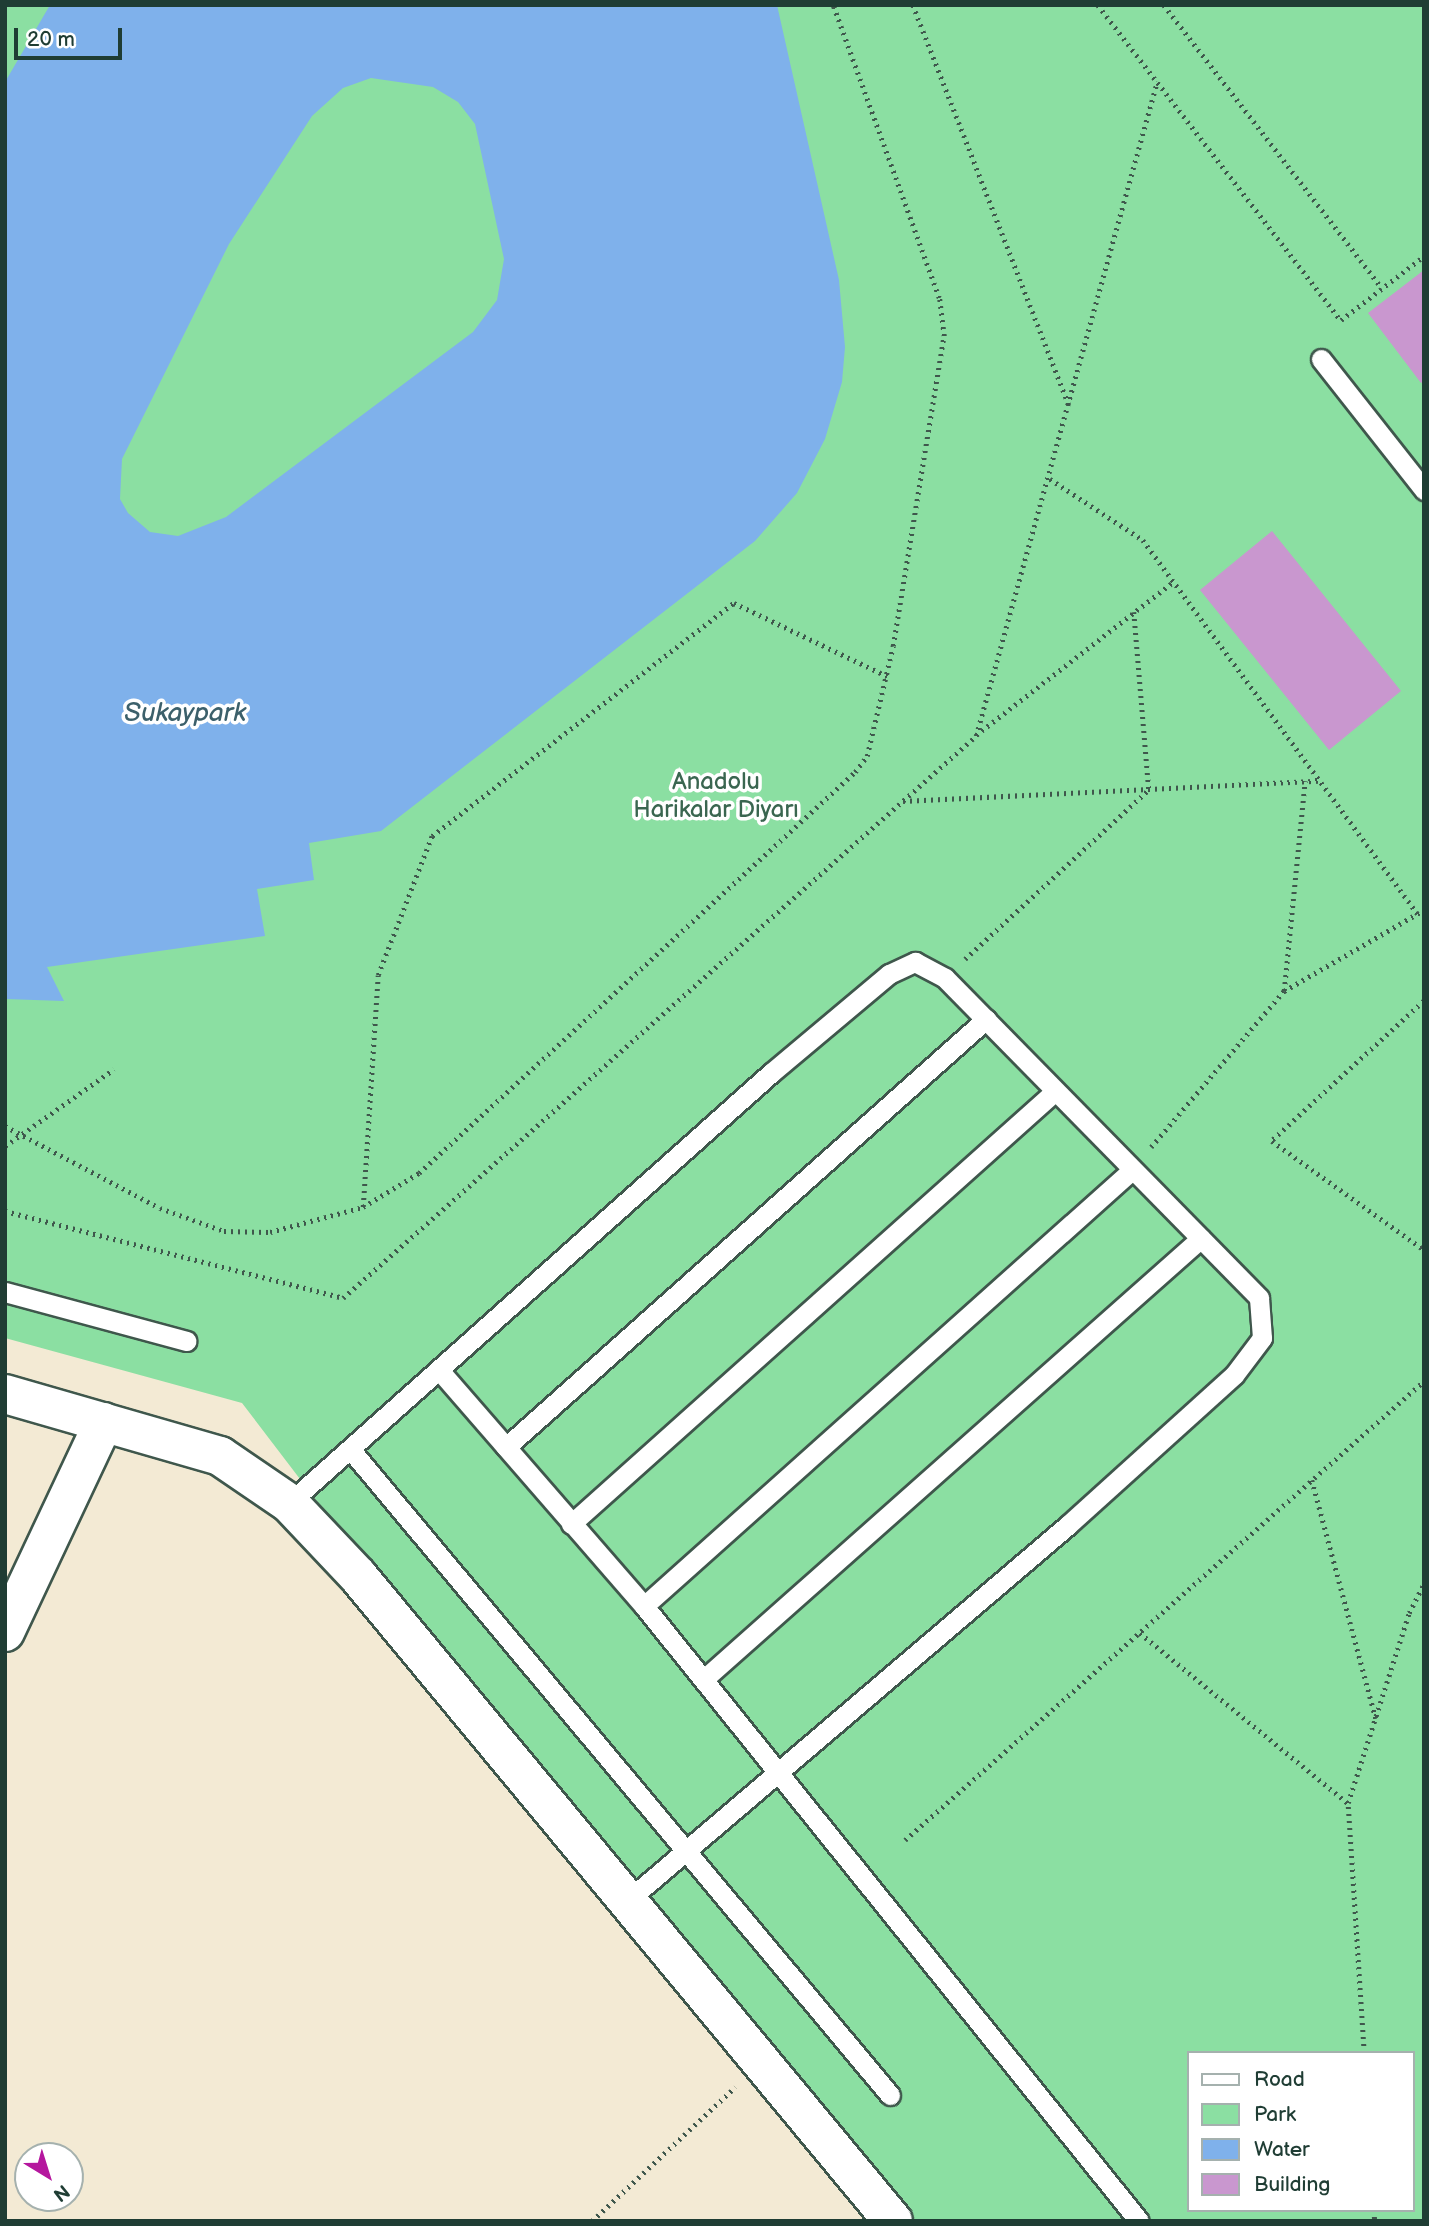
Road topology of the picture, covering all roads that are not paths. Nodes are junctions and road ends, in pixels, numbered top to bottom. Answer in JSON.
{"nodes":[{"id":1,"x":1321,"y":359,"type":"dead end"},
{"id":2,"x":1424,"y":490,"type":"edge"},
{"id":3,"x":986,"y":1019,"type":"junction"},
{"id":4,"x":1053,"y":1093,"type":"junction"},
{"id":5,"x":1132,"y":1170,"type":"junction"},
{"id":6,"x":1201,"y":1238,"type":"junction"},
{"id":7,"x":5,"y":1292,"type":"edge"},
{"id":8,"x":187,"y":1341,"type":"dead end"},
{"id":9,"x":439,"y":1370,"type":"junction"},
{"id":10,"x":5,"y":1394,"type":"edge"},
{"id":11,"x":104,"y":1422,"type":"junction"},
{"id":12,"x":506,"y":1447,"type":"junction"},
{"id":13,"x":350,"y":1449,"type":"junction"},
{"id":14,"x":289,"y":1503,"type":"junction"},
{"id":15,"x":571,"y":1524,"type":"junction"},
{"id":16,"x":644,"y":1606,"type":"junction"},
{"id":17,"x":5,"y":1632,"type":"edge"},
{"id":18,"x":704,"y":1679,"type":"junction"},
{"id":19,"x":779,"y":1772,"type":"junction"},
{"id":20,"x":685,"y":1852,"type":"junction"},
{"id":21,"x":628,"y":1901,"type":"junction"},
{"id":22,"x":890,"y":2095,"type":"dead end"},
{"id":23,"x":893,"y":2221,"type":"edge"},
{"id":24,"x":1139,"y":2221,"type":"edge"}],
"edges":[{"from":1,"to":2,"type":"lane"},
{"from":3,"to":4,"type":"lane"},
{"from":3,"to":9,"type":"lane"},
{"from":3,"to":12,"type":"lane"},
{"from":4,"to":5,"type":"lane"},
{"from":4,"to":15,"type":"lane"},
{"from":5,"to":6,"type":"lane"},
{"from":5,"to":16,"type":"lane"},
{"from":6,"to":18,"type":"lane"},
{"from":6,"to":19,"type":"lane"},
{"from":7,"to":8,"type":"lane"},
{"from":9,"to":12,"type":"lane"},
{"from":9,"to":13,"type":"lane"},
{"from":10,"to":11,"type":"street"},
{"from":11,"to":14,"type":"street"},
{"from":11,"to":17,"type":"street"},
{"from":12,"to":15,"type":"lane"},
{"from":13,"to":14,"type":"lane"},
{"from":13,"to":20,"type":"lane"},
{"from":14,"to":21,"type":"street"},
{"from":15,"to":16,"type":"lane"},
{"from":16,"to":18,"type":"lane"},
{"from":18,"to":19,"type":"lane"},
{"from":19,"to":20,"type":"lane"},
{"from":19,"to":24,"type":"lane"},
{"from":20,"to":21,"type":"lane"},
{"from":20,"to":22,"type":"lane"},
{"from":21,"to":23,"type":"street"}]}
